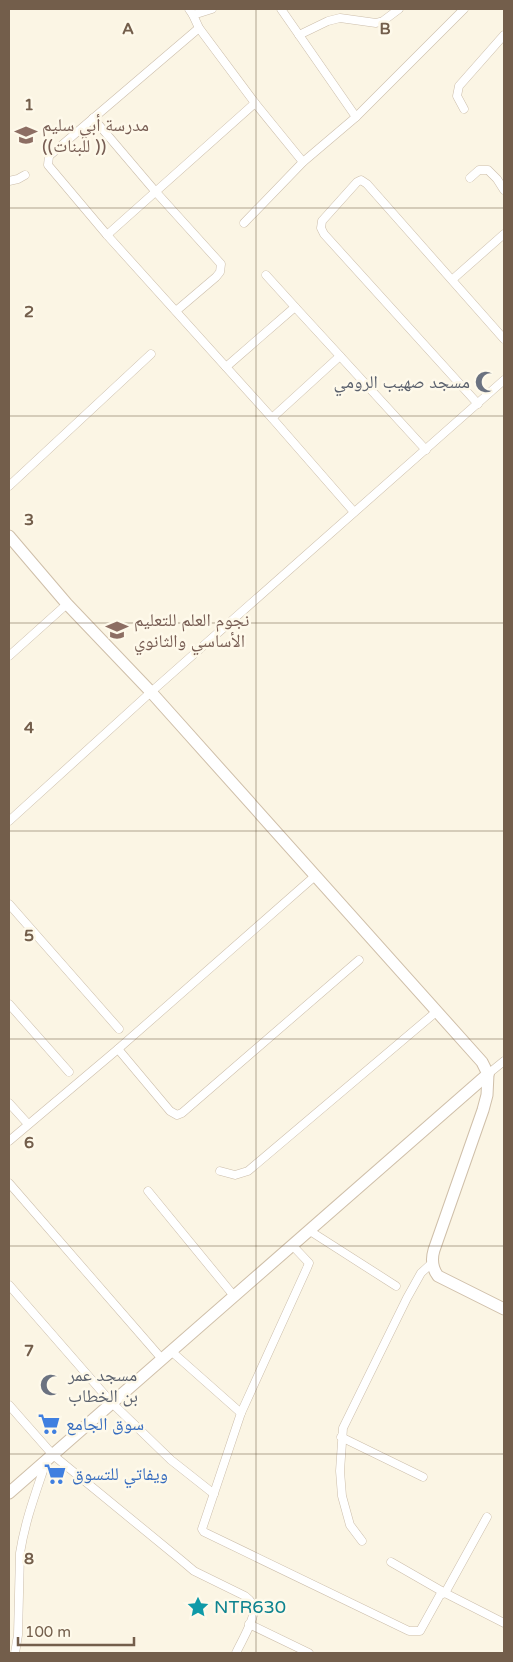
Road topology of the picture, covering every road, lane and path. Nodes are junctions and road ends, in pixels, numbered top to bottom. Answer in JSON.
{"nodes":[{"id":1,"x":212,"y":9,"type":"edge"},
{"id":2,"x":281,"y":9,"type":"edge"},
{"id":3,"x":399,"y":9,"type":"edge"},
{"id":4,"x":464,"y":9,"type":"edge"},
{"id":5,"x":191,"y":12,"type":"edge"},
{"id":6,"x":199,"y":28,"type":"junction"},
{"id":7,"x":299,"y":35,"type":"junction"},
{"id":8,"x":504,"y":35,"type":"edge"},
{"id":9,"x":255,"y":103,"type":"junction"},
{"id":10,"x":464,"y":109,"type":"dead end"},
{"id":11,"x":356,"y":116,"type":"junction"},
{"id":12,"x":93,"y":118,"type":"junction"},
{"id":13,"x":303,"y":162,"type":"junction"},
{"id":14,"x":504,"y":173,"type":"edge"},
{"id":15,"x":25,"y":175,"type":"dead end"},
{"id":16,"x":470,"y":178,"type":"dead end"},
{"id":17,"x":497,"y":179,"type":"junction"},
{"id":18,"x":9,"y":181,"type":"edge"},
{"id":19,"x":504,"y":190,"type":"edge"},
{"id":20,"x":155,"y":191,"type":"junction"},
{"id":21,"x":244,"y":223,"type":"dead end"},
{"id":22,"x":504,"y":234,"type":"edge"},
{"id":23,"x":107,"y":235,"type":"junction"},
{"id":24,"x":266,"y":275,"type":"dead end"},
{"id":25,"x":453,"y":279,"type":"junction"},
{"id":26,"x":295,"y":307,"type":"junction"},
{"id":27,"x":176,"y":311,"type":"junction"},
{"id":28,"x":504,"y":339,"type":"edge"},
{"id":29,"x":151,"y":354,"type":"dead end"},
{"id":30,"x":340,"y":356,"type":"junction"},
{"id":31,"x":226,"y":367,"type":"junction"},
{"id":32,"x":504,"y":380,"type":"edge"},
{"id":33,"x":478,"y":404,"type":"junction"},
{"id":34,"x":272,"y":418,"type":"junction"},
{"id":35,"x":426,"y":450,"type":"junction"},
{"id":36,"x":9,"y":486,"type":"edge"},
{"id":37,"x":354,"y":512,"type":"junction"},
{"id":38,"x":9,"y":536,"type":"edge"},
{"id":39,"x":68,"y":604,"type":"junction"},
{"id":40,"x":9,"y":656,"type":"edge"},
{"id":41,"x":151,"y":692,"type":"junction"},
{"id":42,"x":9,"y":821,"type":"edge"},
{"id":43,"x":315,"y":876,"type":"junction"},
{"id":44,"x":9,"y":904,"type":"edge"},
{"id":45,"x":358,"y":960,"type":"dead end"},
{"id":46,"x":9,"y":1004,"type":"edge"},
{"id":47,"x":436,"y":1012,"type":"junction"},
{"id":48,"x":119,"y":1029,"type":"dead end"},
{"id":49,"x":118,"y":1049,"type":"junction"},
{"id":50,"x":504,"y":1061,"type":"edge"},
{"id":51,"x":69,"y":1072,"type":"dead end"},
{"id":52,"x":488,"y":1074,"type":"junction"},
{"id":53,"x":9,"y":1102,"type":"edge"},
{"id":54,"x":28,"y":1124,"type":"junction"},
{"id":55,"x":9,"y":1140,"type":"edge"},
{"id":56,"x":220,"y":1171,"type":"dead end"},
{"id":57,"x":9,"y":1183,"type":"edge"},
{"id":58,"x":148,"y":1192,"type":"dead end"},
{"id":59,"x":310,"y":1231,"type":"junction"},
{"id":60,"x":292,"y":1245,"type":"junction"},
{"id":61,"x":432,"y":1263,"type":"junction"},
{"id":62,"x":9,"y":1285,"type":"edge"},
{"id":63,"x":396,"y":1286,"type":"dead end"},
{"id":64,"x":234,"y":1296,"type":"junction"},
{"id":65,"x":504,"y":1309,"type":"edge"},
{"id":66,"x":166,"y":1355,"type":"junction"},
{"id":67,"x":111,"y":1402,"type":"junction"},
{"id":68,"x":9,"y":1405,"type":"edge"},
{"id":69,"x":241,"y":1413,"type":"junction"},
{"id":70,"x":342,"y":1437,"type":"junction"},
{"id":71,"x":50,"y":1457,"type":"junction"},
{"id":72,"x":423,"y":1477,"type":"dead end"},
{"id":73,"x":9,"y":1493,"type":"edge"},
{"id":74,"x":214,"y":1494,"type":"junction"},
{"id":75,"x":487,"y":1517,"type":"dead end"},
{"id":76,"x":362,"y":1542,"type":"dead end"},
{"id":77,"x":391,"y":1562,"type":"dead end"},
{"id":78,"x":445,"y":1593,"type":"junction"},
{"id":79,"x":504,"y":1623,"type":"edge"},
{"id":80,"x":249,"y":1624,"type":"junction"},
{"id":81,"x":18,"y":1635,"type":"junction"},
{"id":82,"x":9,"y":1642,"type":"edge"},
{"id":83,"x":15,"y":1653,"type":"edge"},
{"id":84,"x":236,"y":1653,"type":"edge"},
{"id":85,"x":309,"y":1653,"type":"edge"}],
"edges":[{"from":1,"to":5,"type":"street"},
{"from":2,"to":7,"type":"street"},
{"from":3,"to":7,"type":"street"},
{"from":4,"to":11,"type":"street"},
{"from":5,"to":6,"type":"street"},
{"from":6,"to":9,"type":"street"},
{"from":6,"to":12,"type":"street"},
{"from":7,"to":11,"type":"street"},
{"from":8,"to":10,"type":"street"},
{"from":9,"to":13,"type":"street"},
{"from":9,"to":20,"type":"street"},
{"from":11,"to":13,"type":"street"},
{"from":12,"to":20,"type":"street"},
{"from":12,"to":23,"type":"street"},
{"from":13,"to":21,"type":"street"},
{"from":14,"to":17,"type":"street"},
{"from":15,"to":18,"type":"street"},
{"from":16,"to":17,"type":"street"},
{"from":17,"to":19,"type":"street"},
{"from":20,"to":23,"type":"street"},
{"from":20,"to":27,"type":"street"},
{"from":22,"to":25,"type":"street"},
{"from":23,"to":27,"type":"street"},
{"from":24,"to":26,"type":"street"},
{"from":25,"to":28,"type":"street"},
{"from":25,"to":33,"type":"street"},
{"from":26,"to":30,"type":"street"},
{"from":26,"to":31,"type":"street"},
{"from":27,"to":31,"type":"street"},
{"from":29,"to":36,"type":"street"},
{"from":30,"to":34,"type":"street"},
{"from":30,"to":35,"type":"street"},
{"from":31,"to":34,"type":"street"},
{"from":32,"to":33,"type":"street"},
{"from":33,"to":35,"type":"street"},
{"from":34,"to":37,"type":"street"},
{"from":35,"to":37,"type":"street"},
{"from":37,"to":41,"type":"street"},
{"from":38,"to":39,"type":"street"},
{"from":39,"to":40,"type":"street"},
{"from":39,"to":41,"type":"street"},
{"from":41,"to":42,"type":"street"},
{"from":41,"to":43,"type":"street"},
{"from":43,"to":47,"type":"street"},
{"from":43,"to":49,"type":"street"},
{"from":44,"to":48,"type":"street"},
{"from":45,"to":49,"type":"street"},
{"from":46,"to":51,"type":"street"},
{"from":47,"to":52,"type":"street"},
{"from":47,"to":56,"type":"street"},
{"from":49,"to":54,"type":"street"},
{"from":50,"to":52,"type":"street"},
{"from":52,"to":59,"type":"street"},
{"from":52,"to":61,"type":"street"},
{"from":53,"to":54,"type":"street"},
{"from":54,"to":55,"type":"street"},
{"from":57,"to":66,"type":"street"},
{"from":58,"to":64,"type":"street"},
{"from":59,"to":60,"type":"street"},
{"from":59,"to":63,"type":"street"},
{"from":60,"to":64,"type":"street"},
{"from":60,"to":69,"type":"street"},
{"from":61,"to":65,"type":"street"},
{"from":61,"to":70,"type":"street"},
{"from":62,"to":67,"type":"street"},
{"from":64,"to":66,"type":"street"},
{"from":66,"to":67,"type":"street"},
{"from":66,"to":69,"type":"street"},
{"from":67,"to":71,"type":"street"},
{"from":67,"to":74,"type":"street"},
{"from":68,"to":71,"type":"street"},
{"from":69,"to":74,"type":"street"},
{"from":70,"to":72,"type":"street"},
{"from":70,"to":76,"type":"street"},
{"from":71,"to":73,"type":"street"},
{"from":71,"to":80,"type":"street"},
{"from":71,"to":81,"type":"street"},
{"from":74,"to":78,"type":"street"},
{"from":75,"to":78,"type":"street"},
{"from":77,"to":78,"type":"street"},
{"from":78,"to":79,"type":"street"},
{"from":80,"to":84,"type":"street"},
{"from":80,"to":85,"type":"street"},
{"from":81,"to":82,"type":"street"},
{"from":81,"to":83,"type":"street"}]}
